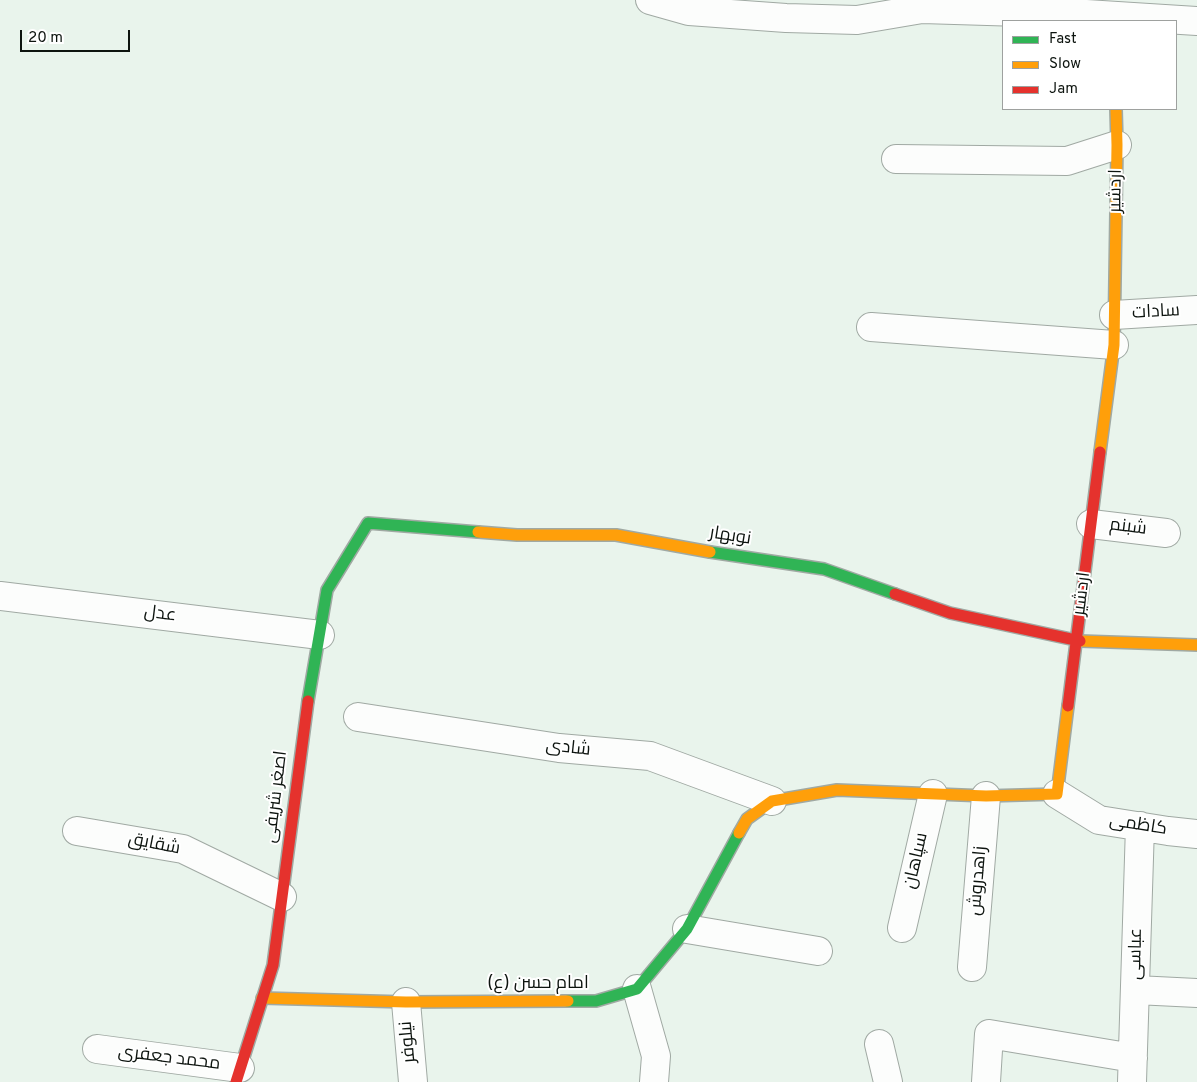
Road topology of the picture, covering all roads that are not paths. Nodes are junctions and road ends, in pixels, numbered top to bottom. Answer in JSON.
{"nodes":[{"id":1,"x":650,"y":0,"type":"edge"},
{"id":2,"x":1112,"y":19,"type":"edge"},
{"id":3,"x":1154,"y":20,"type":"edge"},
{"id":4,"x":1177,"y":21,"type":"edge"},
{"id":5,"x":1197,"y":21,"type":"edge"},
{"id":6,"x":1116,"y":110,"type":"edge"},
{"id":7,"x":1117,"y":145,"type":"junction"},
{"id":8,"x":896,"y":159,"type":"dead end"},
{"id":9,"x":1197,"y":310,"type":"edge"},
{"id":10,"x":1114,"y":315,"type":"junction"},
{"id":11,"x":871,"y":326,"type":"dead end"},
{"id":12,"x":1114,"y":345,"type":"junction"},
{"id":13,"x":368,"y":523,"type":"joint"},
{"id":14,"x":1091,"y":524,"type":"junction"},
{"id":15,"x":1166,"y":533,"type":"dead end"},
{"id":16,"x":0,"y":596,"type":"edge"},
{"id":17,"x":320,"y":635,"type":"junction"},
{"id":18,"x":1077,"y":640,"type":"junction"},
{"id":19,"x":1197,"y":645,"type":"edge"},
{"id":20,"x":358,"y":717,"type":"dead end"},
{"id":21,"x":933,"y":794,"type":"junction"},
{"id":22,"x":1057,"y":794,"type":"junction"},
{"id":23,"x":986,"y":796,"type":"junction"},
{"id":24,"x":772,"y":801,"type":"junction"},
{"id":25,"x":1140,"y":826,"type":"junction"},
{"id":26,"x":77,"y":831,"type":"dead end"},
{"id":27,"x":1197,"y":834,"type":"edge"},
{"id":28,"x":282,"y":897,"type":"junction"},
{"id":29,"x":902,"y":928,"type":"dead end"},
{"id":30,"x":687,"y":929,"type":"junction"},
{"id":31,"x":818,"y":952,"type":"dead end"},
{"id":32,"x":972,"y":966,"type":"dead end"},
{"id":33,"x":637,"y":989,"type":"junction"},
{"id":34,"x":1136,"y":990,"type":"junction"},
{"id":35,"x":1197,"y":993,"type":"edge"},
{"id":36,"x":262,"y":998,"type":"junction"},
{"id":37,"x":406,"y":1002,"type":"junction"},
{"id":38,"x":879,"y":1044,"type":"dead end"},
{"id":39,"x":97,"y":1049,"type":"dead end"},
{"id":40,"x":1133,"y":1070,"type":"edge"},
{"id":41,"x":238,"y":1075,"type":"edge"},
{"id":42,"x":413,"y":1082,"type":"edge"},
{"id":43,"x":654,"y":1082,"type":"edge"},
{"id":44,"x":888,"y":1082,"type":"edge"},
{"id":45,"x":986,"y":1082,"type":"edge"}],
"edges":[{"from":1,"to":2,"type":"street"},
{"from":2,"to":3,"type":"street"},
{"from":4,"to":5,"type":"street"},
{"from":6,"to":7,"type":"street","name":"اردشیر"},
{"from":7,"to":8,"type":"street"},
{"from":7,"to":10,"type":"street","name":"اردشیر"},
{"from":9,"to":10,"type":"street","name":"سادات"},
{"from":10,"to":12,"type":"street","name":"اردشیر"},
{"from":11,"to":12,"type":"street"},
{"from":12,"to":14,"type":"street","name":"اردشیر"},
{"from":13,"to":17,"type":"street","name":"اصغر شریفی"},
{"from":13,"to":18,"type":"street","name":"نوبهار"},
{"from":14,"to":15,"type":"street","name":"شبنم"},
{"from":14,"to":18,"type":"street","name":"اردشیر"},
{"from":16,"to":17,"type":"street","name":"عدل"},
{"from":17,"to":28,"type":"street","name":"اصغر شریفی"},
{"from":18,"to":19,"type":"street","name":"نوبهار"},
{"from":18,"to":22,"type":"street","name":"اردشیر"},
{"from":20,"to":24,"type":"street","name":"شادی"},
{"from":21,"to":23,"type":"street"},
{"from":21,"to":24,"type":"street"},
{"from":21,"to":29,"type":"street","name":"سپاهان"},
{"from":22,"to":23,"type":"street"},
{"from":22,"to":25,"type":"street","name":"کاظمی"},
{"from":23,"to":32,"type":"street","name":"زاهدروش"},
{"from":24,"to":30,"type":"street"},
{"from":25,"to":27,"type":"street","name":"کاظمی"},
{"from":25,"to":34,"type":"street","name":"عباسی"},
{"from":26,"to":28,"type":"street","name":"شقایق"},
{"from":28,"to":36,"type":"street","name":"اصغر شریفی"},
{"from":30,"to":31,"type":"street"},
{"from":30,"to":33,"type":"street"},
{"from":33,"to":37,"type":"street","name":"امام حسن (ع)"},
{"from":33,"to":43,"type":"street"},
{"from":34,"to":35,"type":"street"},
{"from":34,"to":40,"type":"street","name":"عباسی"},
{"from":36,"to":37,"type":"street","name":"امام حسن (ع)"},
{"from":36,"to":41,"type":"street","name":"اصغر شریفی"},
{"from":37,"to":42,"type":"street","name":"نیلوفر"},
{"from":38,"to":44,"type":"street"},
{"from":39,"to":41,"type":"street","name":"محمد جعفری"},
{"from":40,"to":45,"type":"street"}]}
